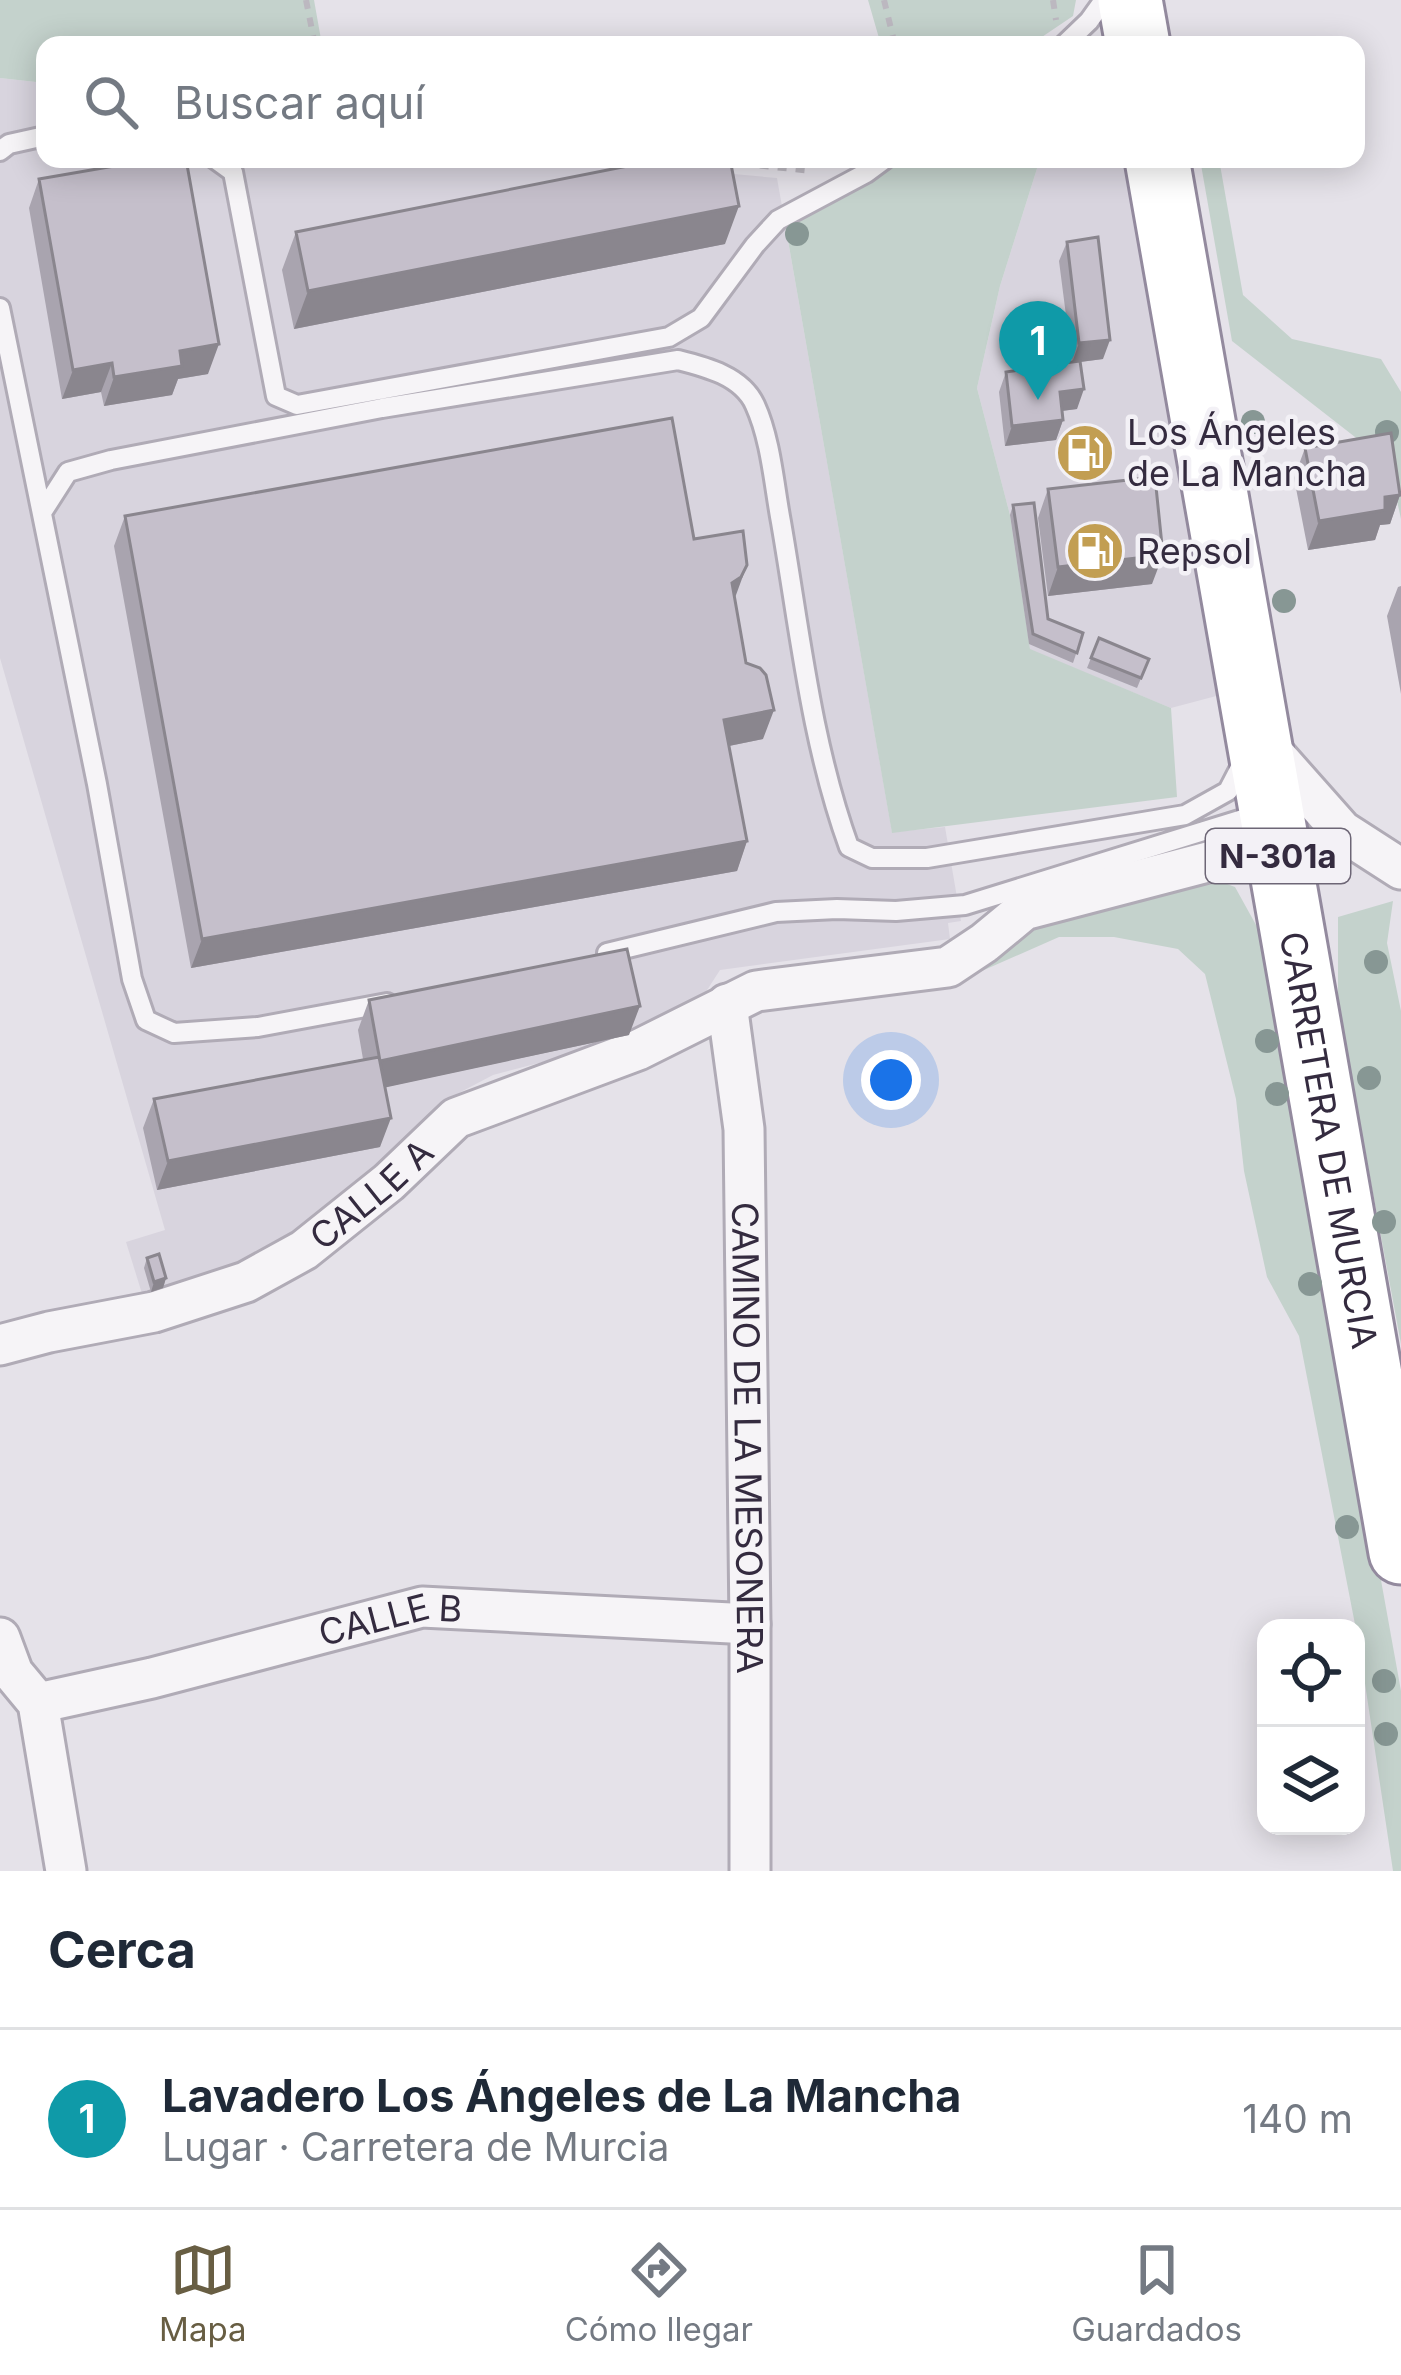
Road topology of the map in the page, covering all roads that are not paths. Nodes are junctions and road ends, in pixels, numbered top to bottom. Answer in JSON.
{"nodes":[{"id":1,"x":1104,"y":0,"type":"edge"},
{"id":2,"x":1130,"y":0,"type":"edge"},
{"id":3,"x":1073,"y":36,"type":"edge"},
{"id":4,"x":1136,"y":36,"type":"edge"},
{"id":5,"x":36,"y":138,"type":"edge"},
{"id":6,"x":0,"y":151,"type":"edge"},
{"id":7,"x":227,"y":168,"type":"edge"},
{"id":8,"x":873,"y":168,"type":"edge"},
{"id":9,"x":1159,"y":168,"type":"edge"},
{"id":10,"x":0,"y":308,"type":"edge"},
{"id":11,"x":43,"y":511,"type":"junction"},
{"id":12,"x":1256,"y":734,"type":"junction"},
{"id":13,"x":1271,"y":814,"type":"junction"},
{"id":14,"x":1401,"y":869,"type":"edge"},
{"id":15,"x":585,"y":958,"type":"edge"},
{"id":16,"x":406,"y":998,"type":"edge"},
{"id":17,"x":728,"y":1004,"type":"junction"},
{"id":18,"x":0,"y":1345,"type":"edge"},
{"id":19,"x":1401,"y":1552,"type":"edge"},
{"id":20,"x":750,"y":1624,"type":"junction"},
{"id":21,"x":0,"y":1638,"type":"edge"},
{"id":22,"x":38,"y":1702,"type":"junction"},
{"id":23,"x":66,"y":1871,"type":"edge"},
{"id":24,"x":750,"y":1871,"type":"edge"}],
"edges":[{"from":1,"to":3,"type":"lane"},
{"from":2,"to":4,"type":"highway"},
{"from":5,"to":6,"type":"lane"},
{"from":7,"to":8,"type":"lane"},
{"from":9,"to":12,"type":"highway","name":"CARRETERA DE MURCIA","number":"N-301a"},
{"from":10,"to":11,"type":"lane"},
{"from":11,"to":12,"type":"lane"},
{"from":11,"to":16,"type":"lane"},
{"from":12,"to":13,"type":"highway","name":"CARRETERA DE MURCIA","number":"N-301a"},
{"from":12,"to":14,"type":"street"},
{"from":13,"to":15,"type":"lane"},
{"from":13,"to":17,"type":"street","name":"CALLE A"},
{"from":13,"to":19,"type":"highway","name":"CARRETERA DE MURCIA","number":"N-301a"},
{"from":17,"to":18,"type":"street","name":"CALLE A"},
{"from":17,"to":20,"type":"street","name":"CAMINO DE LA MESONERA"},
{"from":20,"to":22,"type":"street","name":"CALLE B"},
{"from":20,"to":24,"type":"street","name":"CAMINO DE LA MESONERA"},
{"from":21,"to":22,"type":"street"},
{"from":22,"to":23,"type":"street"}]}
